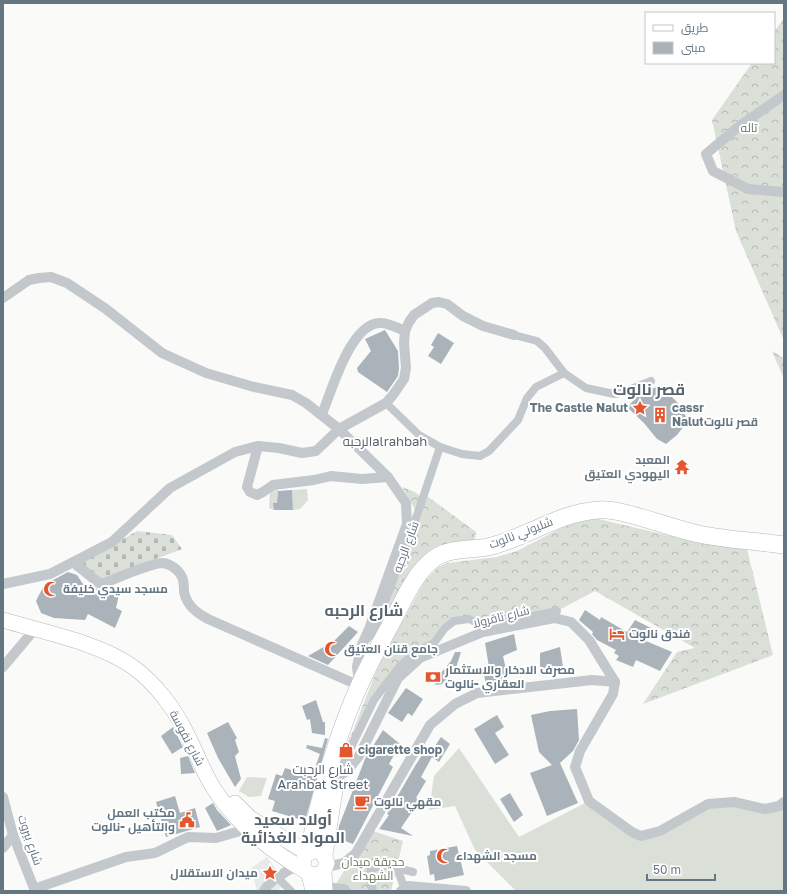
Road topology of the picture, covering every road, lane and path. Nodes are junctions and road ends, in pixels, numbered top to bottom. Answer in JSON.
{"nodes":[{"id":1,"x":784,"y":95,"type":"edge"},
{"id":2,"x":784,"y":192,"type":"edge"},
{"id":3,"x":3,"y":298,"type":"edge"},
{"id":4,"x":405,"y":331,"type":"junction"},
{"id":5,"x":514,"y":335,"type":"joint"},
{"id":6,"x":564,"y":373,"type":"junction"},
{"id":7,"x":651,"y":381,"type":"dead end"},
{"id":8,"x":386,"y":403,"type":"junction"},
{"id":9,"x":322,"y":414,"type":"junction"},
{"id":10,"x":339,"y":429,"type":"junction"},
{"id":11,"x":258,"y":446,"type":"junction"},
{"id":12,"x":440,"y":447,"type":"junction"},
{"id":13,"x":388,"y":477,"type":"junction"},
{"id":14,"x":784,"y":545,"type":"edge"},
{"id":15,"x":74,"y":563,"type":"junction"},
{"id":16,"x":3,"y":584,"type":"edge"},
{"id":17,"x":3,"y":610,"type":"edge"},
{"id":18,"x":554,"y":618,"type":"junction"},
{"id":19,"x":3,"y":620,"type":"edge"},
{"id":20,"x":35,"y":629,"type":"junction"},
{"id":21,"x":363,"y":641,"type":"junction"},
{"id":22,"x":3,"y":667,"type":"edge"},
{"id":23,"x":615,"y":682,"type":"junction"},
{"id":24,"x":360,"y":686,"type":"junction"},
{"id":25,"x":333,"y":760,"type":"junction"},
{"id":26,"x":335,"y":779,"type":"junction"},
{"id":27,"x":3,"y":797,"type":"edge"},
{"id":28,"x":784,"y":802,"type":"edge"},
{"id":29,"x":247,"y":829,"type":"junction"},
{"id":30,"x":13,"y":835,"type":"junction"},
{"id":31,"x":3,"y":848,"type":"edge"},
{"id":32,"x":318,"y":860,"type":"junction"},
{"id":33,"x":397,"y":868,"type":"junction"},
{"id":34,"x":303,"y":870,"type":"junction"},
{"id":35,"x":413,"y":872,"type":"dead end"},
{"id":36,"x":278,"y":878,"type":"junction"},
{"id":37,"x":321,"y":889,"type":"edge"},
{"id":38,"x":402,"y":889,"type":"edge"},
{"id":39,"x":34,"y":890,"type":"edge"},
{"id":40,"x":264,"y":891,"type":"edge"},
{"id":41,"x":291,"y":891,"type":"edge"},
{"id":42,"x":347,"y":891,"type":"edge"},
{"id":43,"x":373,"y":891,"type":"edge"},
{"id":44,"x":466,"y":891,"type":"edge"}],
"edges":[{"from":1,"to":2,"type":"street"},
{"from":3,"to":9,"type":"street"},
{"from":4,"to":5,"type":"street"},
{"from":4,"to":8,"type":"street"},
{"from":4,"to":9,"type":"street"},
{"from":5,"to":6,"type":"street"},
{"from":6,"to":7,"type":"street"},
{"from":6,"to":12,"type":"street"},
{"from":8,"to":10,"type":"street"},
{"from":8,"to":12,"type":"street"},
{"from":9,"to":10,"type":"street"},
{"from":10,"to":11,"type":"street"},
{"from":10,"to":13,"type":"street"},
{"from":11,"to":13,"type":"street"},
{"from":11,"to":15,"type":"street"},
{"from":12,"to":21,"type":"street","name":"شارع الرحبه"},
{"from":13,"to":21,"type":"street"},
{"from":14,"to":24,"type":"highway","name":"شليوني نالوت"},
{"from":15,"to":16,"type":"street"},
{"from":15,"to":24,"type":"street"},
{"from":17,"to":32,"type":"main road","name":"شارع نفوسة"},
{"from":18,"to":23,"type":"street","name":"شارع تاقرولا"},
{"from":18,"to":26,"type":"street","name":"شارع تاقرولا"},
{"from":18,"to":26,"type":"street"},
{"from":19,"to":20,"type":"main road","name":"شارع نفوسة"},
{"from":20,"to":22,"type":"street"},
{"from":20,"to":29,"type":"main road","name":"شارع نفوسة"},
{"from":21,"to":24,"type":"street"},
{"from":23,"to":28,"type":"street"},
{"from":23,"to":32,"type":"street"},
{"from":24,"to":25,"type":"highway","name":"شليوني نالوت"},
{"from":25,"to":26,"type":"highway"},
{"from":25,"to":32,"type":"highway"},
{"from":26,"to":32,"type":"highway"},
{"from":27,"to":30,"type":"street","name":"شارع بيروت"},
{"from":29,"to":34,"type":"main road","name":"شارع نفوسة"},
{"from":29,"to":39,"type":"street"},
{"from":30,"to":31,"type":"street"},
{"from":30,"to":39,"type":"street","name":"شارع بيروت"},
{"from":32,"to":34,"type":"main road"},
{"from":32,"to":34,"type":"main road"},
{"from":32,"to":37,"type":"main road"},
{"from":33,"to":35,"type":"street"},
{"from":33,"to":38,"type":"street"},
{"from":33,"to":43,"type":"street"},
{"from":34,"to":36,"type":"street"},
{"from":34,"to":37,"type":"main road"},
{"from":36,"to":40,"type":"street"},
{"from":36,"to":41,"type":"street"},
{"from":37,"to":42,"type":"street"},
{"from":38,"to":44,"type":"street"}]}
